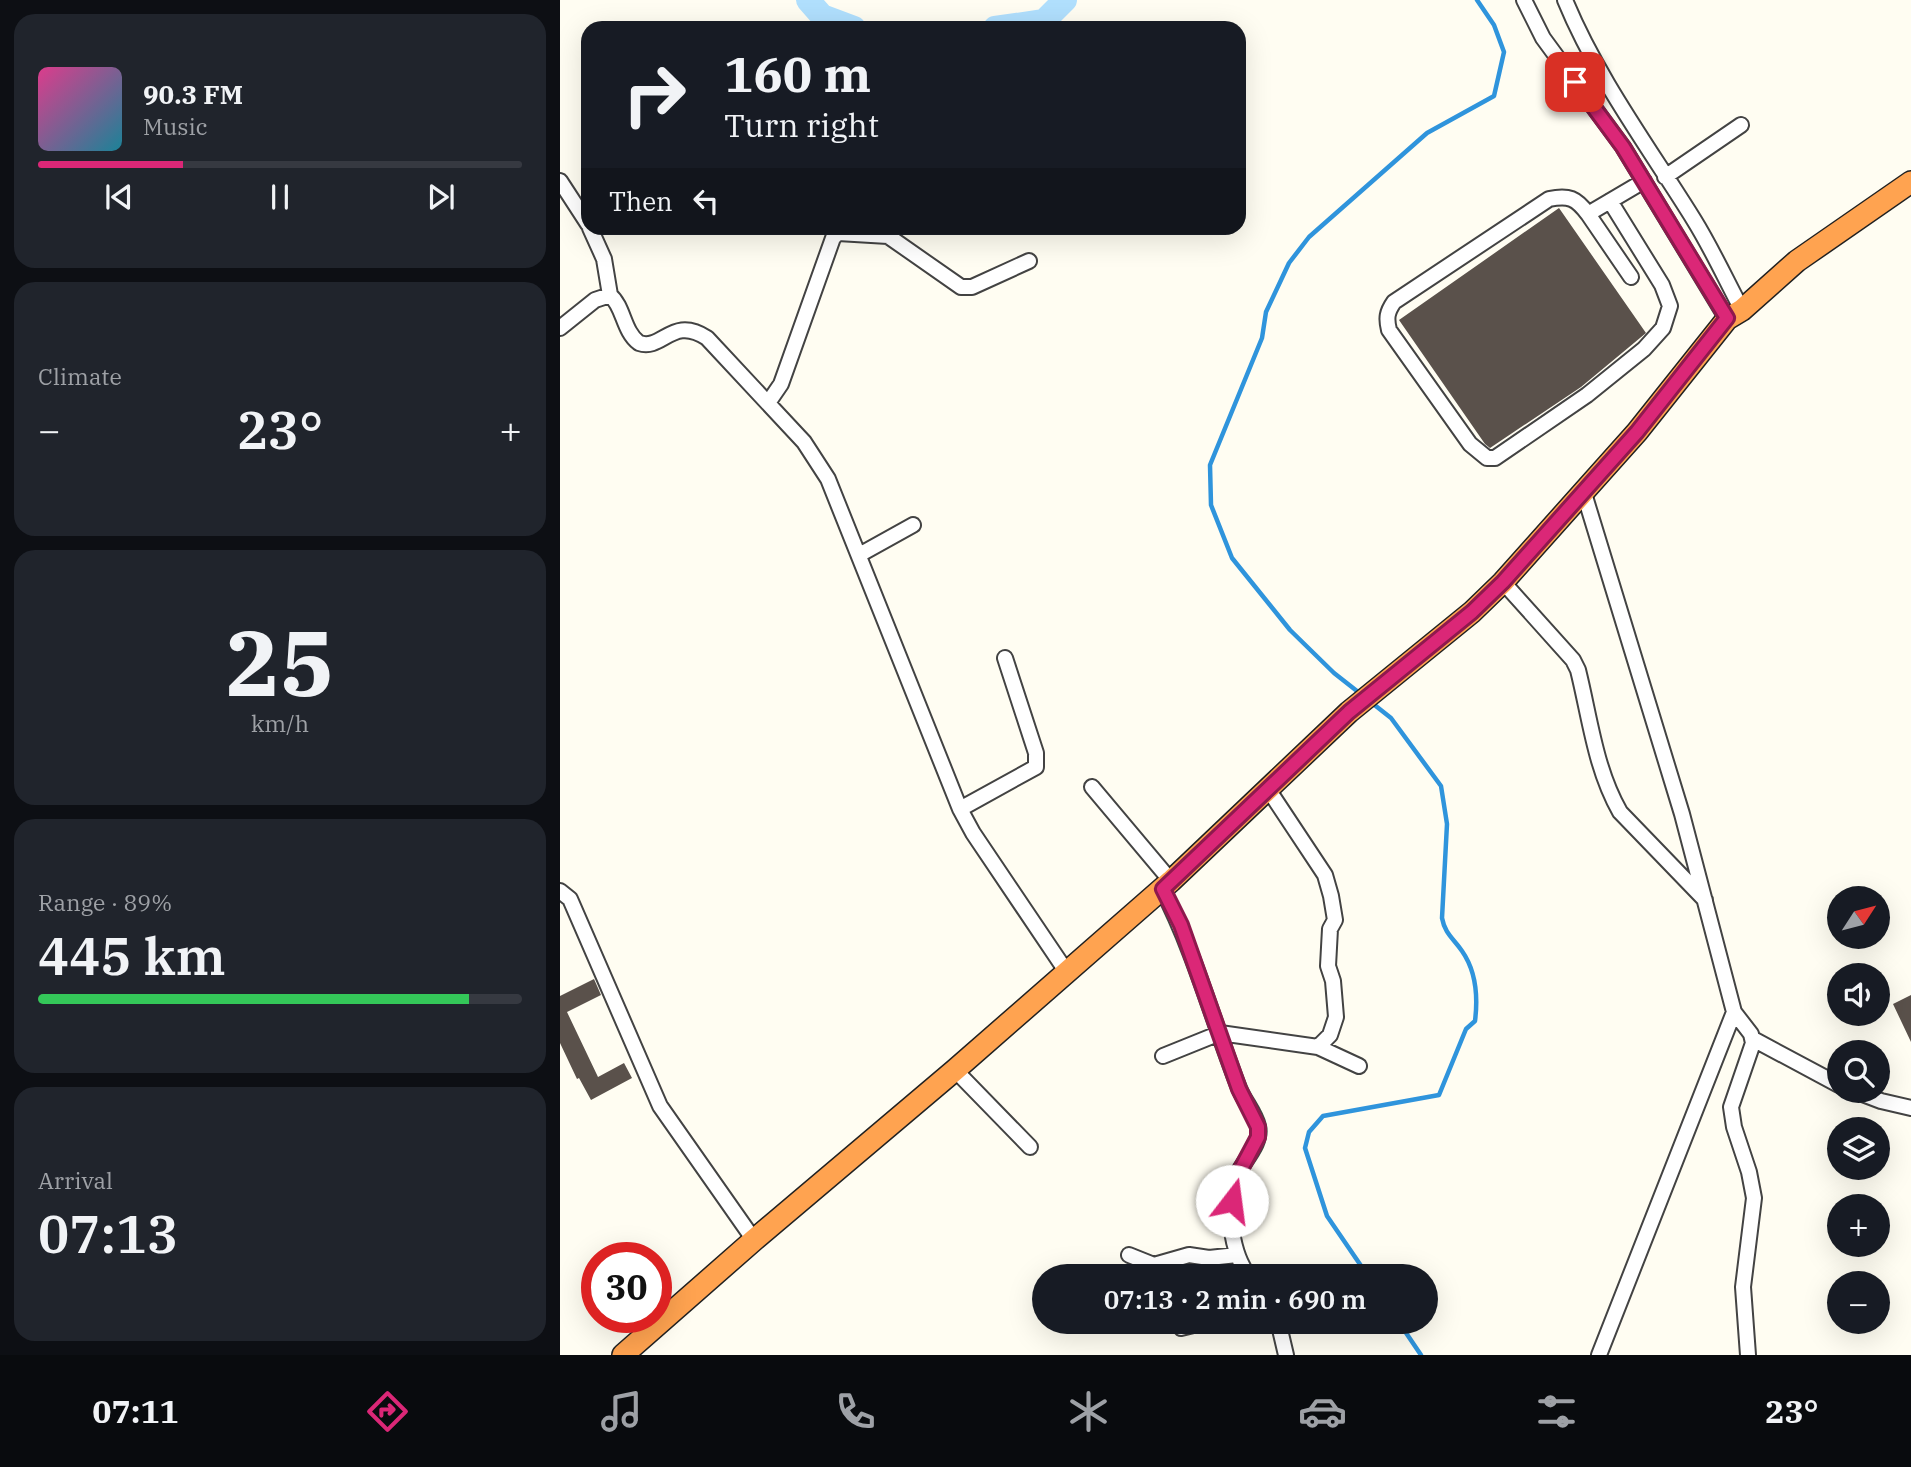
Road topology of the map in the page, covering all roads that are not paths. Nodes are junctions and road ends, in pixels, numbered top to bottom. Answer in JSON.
{"nodes":[{"id":1,"x":1524,"y":0,"type":"edge"},
{"id":2,"x":1565,"y":0,"type":"edge"},
{"id":3,"x":1741,"y":125,"type":"dead end"},
{"id":4,"x":1665,"y":177,"type":"junction"},
{"id":5,"x":560,"y":181,"type":"edge"},
{"id":6,"x":1644,"y":181,"type":"junction"},
{"id":7,"x":1911,"y":182,"type":"edge"},
{"id":8,"x":1610,"y":201,"type":"junction"},
{"id":9,"x":581,"y":214,"type":"edge"},
{"id":10,"x":1588,"y":214,"type":"junction"},
{"id":11,"x":593,"y":235,"type":"edge"},
{"id":12,"x":836,"y":235,"type":"edge"},
{"id":13,"x":871,"y":235,"type":"edge"},
{"id":14,"x":1029,"y":261,"type":"dead end"},
{"id":15,"x":1631,"y":277,"type":"dead end"},
{"id":16,"x":610,"y":295,"type":"junction"},
{"id":17,"x":1734,"y":314,"type":"junction"},
{"id":18,"x":560,"y":328,"type":"edge"},
{"id":19,"x":768,"y":403,"type":"junction"},
{"id":20,"x":1583,"y":490,"type":"junction"},
{"id":21,"x":913,"y":524,"type":"dead end"},
{"id":22,"x":859,"y":555,"type":"junction"},
{"id":23,"x":1503,"y":582,"type":"junction"},
{"id":24,"x":1004,"y":658,"type":"dead end"},
{"id":25,"x":1093,"y":787,"type":"dead end"},
{"id":26,"x":1268,"y":789,"type":"junction"},
{"id":27,"x":960,"y":809,"type":"junction"},
{"id":28,"x":1167,"y":885,"type":"junction"},
{"id":29,"x":560,"y":891,"type":"edge"},
{"id":30,"x":1706,"y":901,"type":"junction"},
{"id":31,"x":1066,"y":971,"type":"junction"},
{"id":32,"x":1734,"y":1012,"type":"junction"},
{"id":33,"x":1220,"y":1033,"type":"junction"},
{"id":34,"x":1753,"y":1039,"type":"junction"},
{"id":35,"x":1318,"y":1047,"type":"junction"},
{"id":36,"x":1163,"y":1056,"type":"dead end"},
{"id":37,"x":1359,"y":1066,"type":"dead end"},
{"id":38,"x":955,"y":1070,"type":"junction"},
{"id":39,"x":1827,"y":1079,"type":"edge"},
{"id":40,"x":1890,"y":1103,"type":"edge"},
{"id":41,"x":1911,"y":1108,"type":"edge"},
{"id":42,"x":1030,"y":1147,"type":"dead end"},
{"id":43,"x":754,"y":1240,"type":"junction"},
{"id":44,"x":1129,"y":1255,"type":"dead end"},
{"id":45,"x":1237,"y":1255,"type":"junction"},
{"id":46,"x":1242,"y":1264,"type":"edge"},
{"id":47,"x":1282,"y":1334,"type":"edge"},
{"id":48,"x":623,"y":1355,"type":"edge"},
{"id":49,"x":1286,"y":1355,"type":"edge"},
{"id":50,"x":1599,"y":1355,"type":"edge"},
{"id":51,"x":1748,"y":1355,"type":"edge"}],
"edges":[{"from":1,"to":6,"type":"street"},
{"from":2,"to":4,"type":"street"},
{"from":3,"to":4,"type":"street"},
{"from":4,"to":17,"type":"street"},
{"from":5,"to":9,"type":"street"},
{"from":6,"to":8,"type":"street"},
{"from":6,"to":17,"type":"street"},
{"from":7,"to":17,"type":"highway"},
{"from":8,"to":10,"type":"street"},
{"from":8,"to":10,"type":"street"},
{"from":10,"to":15,"type":"street"},
{"from":11,"to":16,"type":"street"},
{"from":12,"to":19,"type":"street"},
{"from":13,"to":14,"type":"street"},
{"from":16,"to":18,"type":"street"},
{"from":16,"to":19,"type":"street"},
{"from":17,"to":20,"type":"highway"},
{"from":19,"to":22,"type":"street"},
{"from":20,"to":23,"type":"highway"},
{"from":20,"to":30,"type":"street"},
{"from":21,"to":22,"type":"street"},
{"from":22,"to":27,"type":"street"},
{"from":23,"to":26,"type":"highway"},
{"from":23,"to":30,"type":"street"},
{"from":24,"to":27,"type":"street"},
{"from":25,"to":28,"type":"street"},
{"from":26,"to":28,"type":"highway"},
{"from":26,"to":35,"type":"street"},
{"from":27,"to":31,"type":"street"},
{"from":28,"to":31,"type":"highway"},
{"from":28,"to":33,"type":"street"},
{"from":29,"to":43,"type":"street"},
{"from":30,"to":32,"type":"street"},
{"from":31,"to":38,"type":"highway"},
{"from":32,"to":34,"type":"street"},
{"from":32,"to":50,"type":"street"},
{"from":33,"to":35,"type":"street"},
{"from":33,"to":36,"type":"street"},
{"from":33,"to":45,"type":"street"},
{"from":34,"to":39,"type":"street"},
{"from":34,"to":51,"type":"street"},
{"from":35,"to":37,"type":"street"},
{"from":38,"to":42,"type":"street"},
{"from":38,"to":43,"type":"highway"},
{"from":40,"to":41,"type":"street"},
{"from":43,"to":48,"type":"highway"},
{"from":44,"to":45,"type":"street"},
{"from":45,"to":46,"type":"street"},
{"from":47,"to":49,"type":"street"}]}
